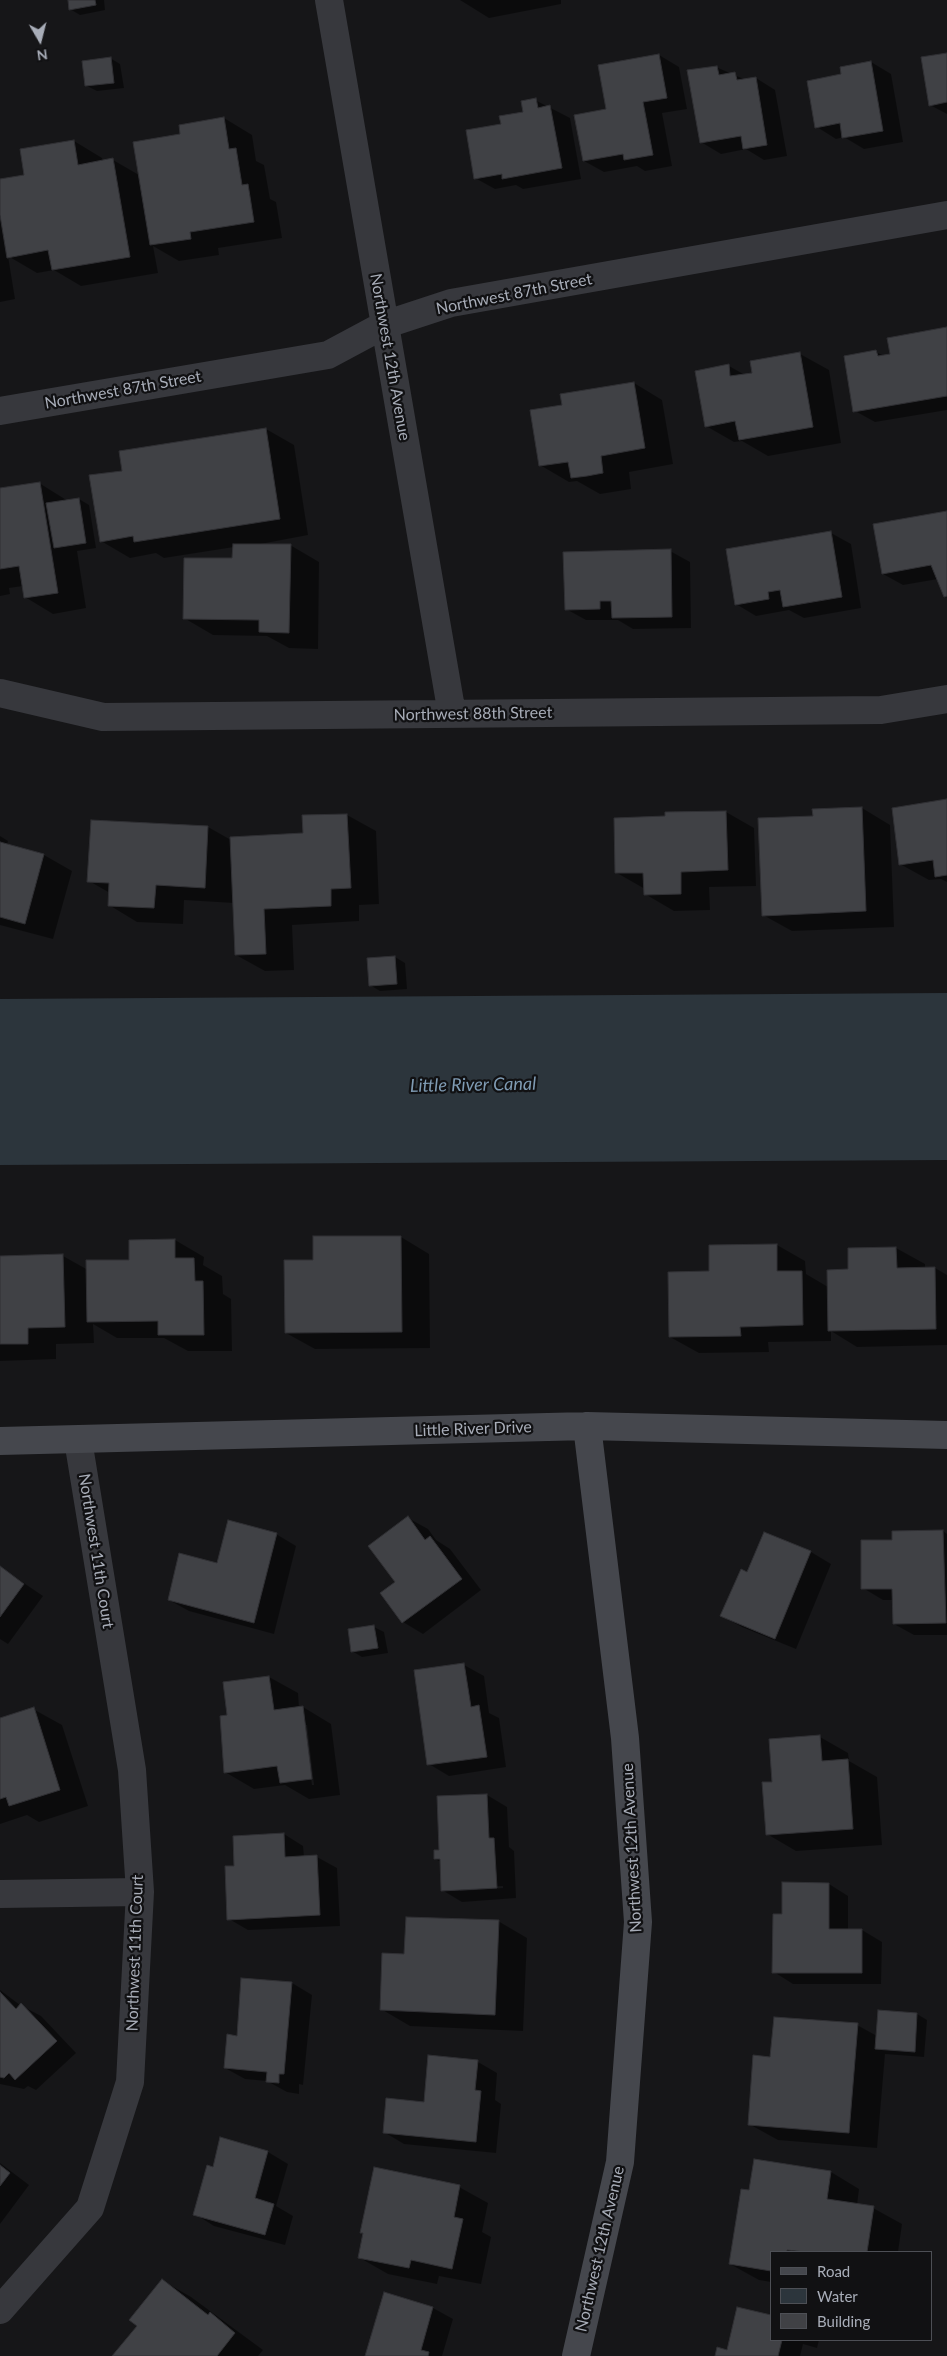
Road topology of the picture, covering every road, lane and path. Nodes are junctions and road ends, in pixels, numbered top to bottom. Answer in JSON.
{"nodes":[{"id":1,"x":329,"y":0,"type":"edge"},
{"id":2,"x":947,"y":215,"type":"edge"},
{"id":3,"x":384,"y":324,"type":"junction"},
{"id":4,"x":0,"y":411,"type":"edge"},
{"id":5,"x":0,"y":693,"type":"edge"},
{"id":6,"x":947,"y":698,"type":"edge"},
{"id":7,"x":452,"y":714,"type":"junction"},
{"id":8,"x":588,"y":1426,"type":"junction"},
{"id":9,"x":947,"y":1434,"type":"edge"},
{"id":10,"x":78,"y":1440,"type":"junction"},
{"id":11,"x":0,"y":1442,"type":"edge"},
{"id":12,"x":140,"y":1892,"type":"junction"},
{"id":13,"x":0,"y":1894,"type":"edge"},
{"id":14,"x":0,"y":2310,"type":"edge"},
{"id":15,"x":576,"y":2356,"type":"edge"}],
"edges":[{"from":1,"to":3,"type":"street","name":"Northwest 12th Avenue"},
{"from":2,"to":3,"type":"street","name":"Northwest 87th Street"},
{"from":3,"to":4,"type":"street","name":"Northwest 87th Street"},
{"from":3,"to":7,"type":"street","name":"Northwest 12th Avenue"},
{"from":5,"to":7,"type":"street","name":"Northwest 88th Street"},
{"from":6,"to":7,"type":"street","name":"Northwest 88th Street"},
{"from":8,"to":9,"type":"street","name":"Little River Drive"},
{"from":8,"to":10,"type":"street","name":"Little River Drive"},
{"from":8,"to":15,"type":"street","name":"Northwest 12th Avenue"},
{"from":10,"to":11,"type":"street","name":"Little River Drive"},
{"from":10,"to":12,"type":"street","name":"Northwest 11th Court"},
{"from":12,"to":13,"type":"street"},
{"from":12,"to":14,"type":"street","name":"Northwest 11th Court"}]}
